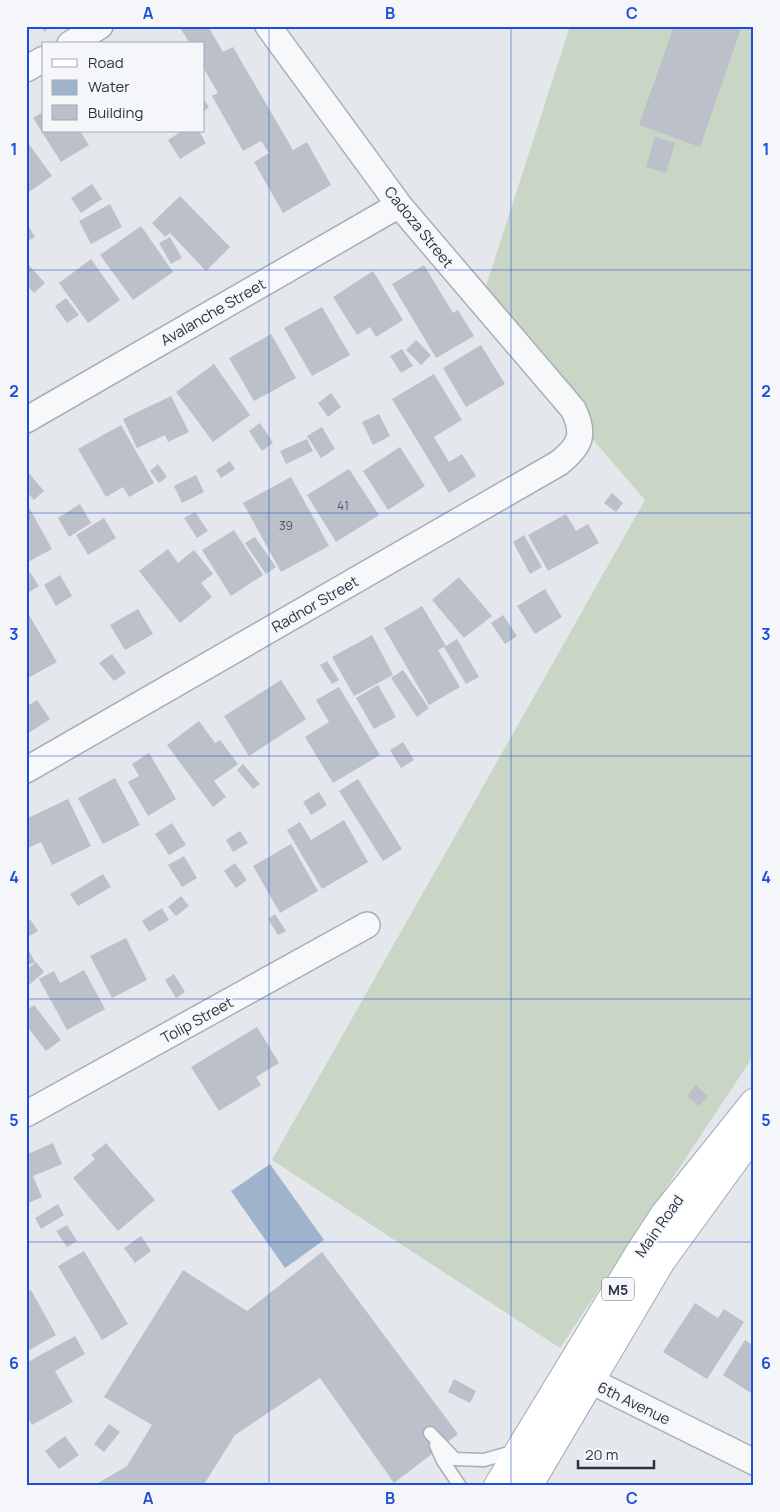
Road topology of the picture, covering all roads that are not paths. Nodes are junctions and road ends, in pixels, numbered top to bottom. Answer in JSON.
{"nodes":[{"id":1,"x":100,"y":26,"type":"edge"},
{"id":2,"x":268,"y":26,"type":"edge"},
{"id":3,"x":73,"y":42,"type":"edge"},
{"id":4,"x":42,"y":60,"type":"edge"},
{"id":5,"x":26,"y":69,"type":"edge"},
{"id":6,"x":399,"y":205,"type":"junction"},
{"id":7,"x":26,"y":420,"type":"edge"},
{"id":8,"x":579,"y":421,"type":"joint"},
{"id":9,"x":26,"y":770,"type":"edge"},
{"id":10,"x":367,"y":925,"type":"dead end"},
{"id":11,"x":754,"y":1103,"type":"edge"},
{"id":12,"x":26,"y":1114,"type":"edge"},
{"id":13,"x":754,"y":1133,"type":"edge"},
{"id":14,"x":579,"y":1375,"type":"junction"},
{"id":15,"x":519,"y":1450,"type":"junction"},
{"id":16,"x":754,"y":1462,"type":"edge"},
{"id":17,"x":460,"y":1486,"type":"edge"},
{"id":18,"x":498,"y":1486,"type":"edge"},
{"id":19,"x":528,"y":1486,"type":"edge"}],
"edges":[{"from":1,"to":3,"type":"street"},
{"from":2,"to":6,"type":"street","name":"Cadoza Street"},
{"from":4,"to":5,"type":"street"},
{"from":6,"to":7,"type":"street","name":"Avalanche Street"},
{"from":6,"to":8,"type":"street","name":"Cadoza Street"},
{"from":8,"to":9,"type":"street","name":"Radnor Street"},
{"from":10,"to":12,"type":"street","name":"Tolip Street"},
{"from":11,"to":14,"type":"main road","name":"Main Road","number":"M5"},
{"from":13,"to":14,"type":"main road","name":"Main Road","number":"M5"},
{"from":14,"to":15,"type":"main road","name":"Main Road","number":"M5"},
{"from":14,"to":16,"type":"street","name":"6th Avenue"},
{"from":14,"to":19,"type":"main road","name":"Main Road","number":"M5"},
{"from":15,"to":17,"type":"lane"},
{"from":15,"to":18,"type":"main road","name":"Main Road","number":"M5"}]}
